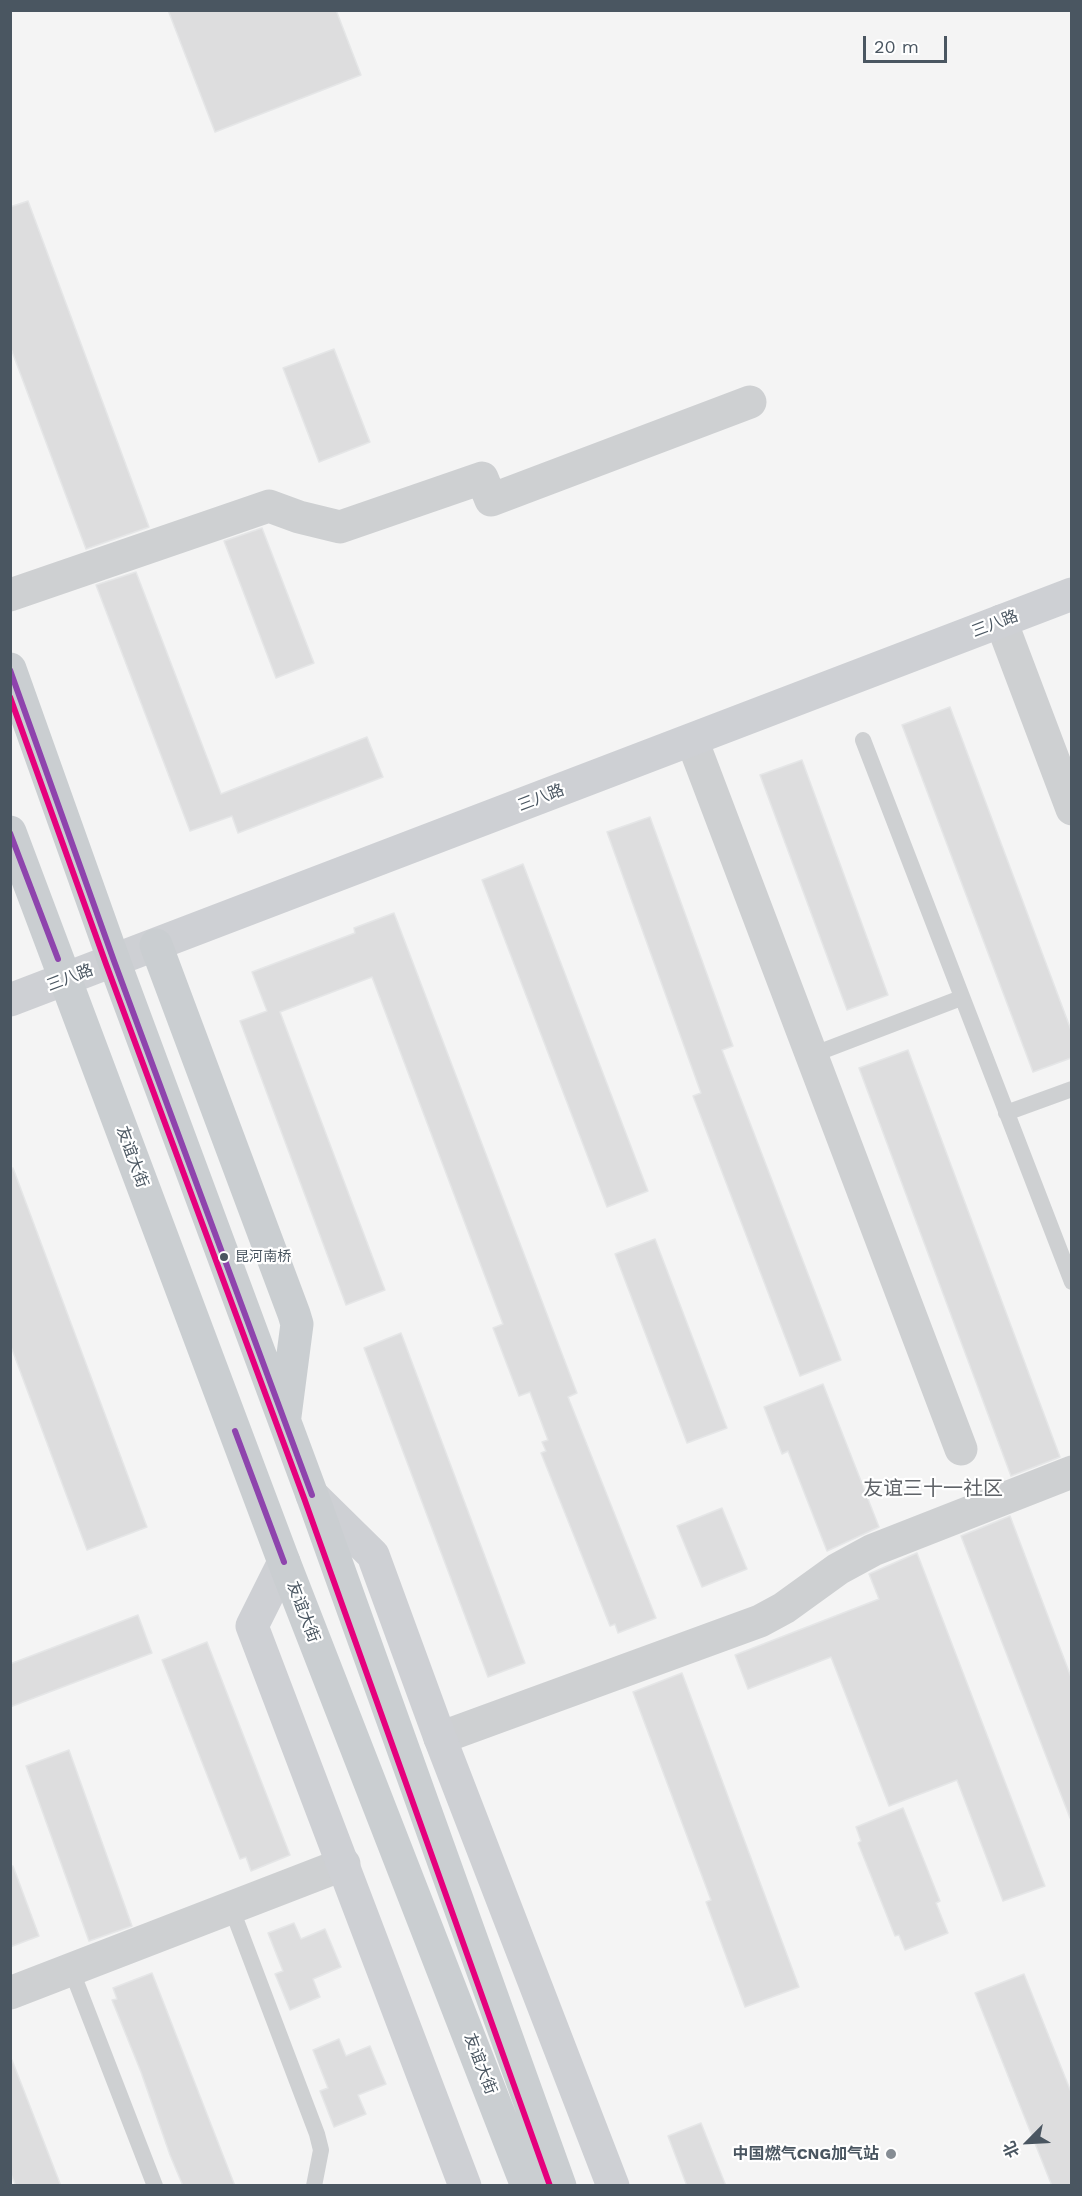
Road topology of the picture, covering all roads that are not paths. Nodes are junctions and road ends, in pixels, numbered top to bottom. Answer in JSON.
{"nodes":[{"id":1,"x":750,"y":402,"type":"dead end"},
{"id":2,"x":1071,"y":594,"type":"edge"},
{"id":3,"x":10,"y":595,"type":"edge"},
{"id":4,"x":1001,"y":621,"type":"junction"},
{"id":5,"x":10,"y":669,"type":"edge"},
{"id":6,"x":692,"y":740,"type":"junction"},
{"id":7,"x":863,"y":740,"type":"dead end"},
{"id":8,"x":1071,"y":809,"type":"edge"},
{"id":9,"x":10,"y":832,"type":"edge"},
{"id":10,"x":156,"y":945,"type":"junction"},
{"id":11,"x":114,"y":961,"type":"junction"},
{"id":12,"x":66,"y":979,"type":"junction"},
{"id":13,"x":961,"y":998,"type":"junction"},
{"id":14,"x":10,"y":1000,"type":"edge"},
{"id":15,"x":812,"y":1055,"type":"junction"},
{"id":16,"x":1071,"y":1089,"type":"edge"},
{"id":17,"x":1006,"y":1113,"type":"junction"},
{"id":18,"x":1071,"y":1281,"type":"edge"},
{"id":19,"x":284,"y":1421,"type":"junction"},
{"id":20,"x":961,"y":1449,"type":"dead end"},
{"id":21,"x":1071,"y":1472,"type":"edge"},
{"id":22,"x":312,"y":1495,"type":"junction"},
{"id":23,"x":284,"y":1562,"type":"junction"},
{"id":24,"x":440,"y":1738,"type":"junction"},
{"id":25,"x":344,"y":1864,"type":"junction"},
{"id":26,"x":231,"y":1907,"type":"junction"},
{"id":27,"x":71,"y":1969,"type":"junction"},
{"id":28,"x":10,"y":1993,"type":"edge"},
{"id":29,"x":527,"y":2141,"type":"junction"},
{"id":30,"x":155,"y":2186,"type":"edge"},
{"id":31,"x":314,"y":2186,"type":"edge"},
{"id":32,"x":465,"y":2186,"type":"edge"},
{"id":33,"x":527,"y":2186,"type":"edge"},
{"id":34,"x":560,"y":2186,"type":"edge"},
{"id":35,"x":613,"y":2186,"type":"edge"}],
"edges":[{"from":1,"to":3,"type":"street"},
{"from":2,"to":4,"type":"street","name":"三八路"},
{"from":4,"to":6,"type":"street","name":"三八路"},
{"from":4,"to":8,"type":"street"},
{"from":5,"to":11,"type":"main road","name":"友谊大街"},
{"from":6,"to":10,"type":"street","name":"三八路"},
{"from":6,"to":15,"type":"street"},
{"from":7,"to":13,"type":"lane"},
{"from":9,"to":12,"type":"main road","name":"友谊大街"},
{"from":10,"to":11,"type":"street","name":"三八路"},
{"from":10,"to":19,"type":"main road"},
{"from":11,"to":12,"type":"street","name":"三八路"},
{"from":11,"to":19,"type":"main road","name":"友谊大街"},
{"from":12,"to":14,"type":"street","name":"三八路"},
{"from":12,"to":23,"type":"main road","name":"友谊大街"},
{"from":13,"to":15,"type":"lane"},
{"from":13,"to":17,"type":"lane"},
{"from":15,"to":20,"type":"street"},
{"from":16,"to":17,"type":"lane"},
{"from":17,"to":18,"type":"lane"},
{"from":19,"to":22,"type":"main road","name":"友谊大街"},
{"from":21,"to":24,"type":"street"},
{"from":22,"to":24,"type":"street"},
{"from":22,"to":29,"type":"main road","name":"友谊大街"},
{"from":23,"to":25,"type":"street"},
{"from":23,"to":29,"type":"main road","name":"友谊大街"},
{"from":24,"to":35,"type":"street"},
{"from":25,"to":26,"type":"street"},
{"from":25,"to":32,"type":"street"},
{"from":26,"to":27,"type":"street"},
{"from":26,"to":31,"type":"lane"},
{"from":27,"to":28,"type":"street"},
{"from":27,"to":30,"type":"lane"},
{"from":29,"to":33,"type":"main road","name":"友谊大街"},
{"from":29,"to":34,"type":"main road","name":"友谊大街"}]}
